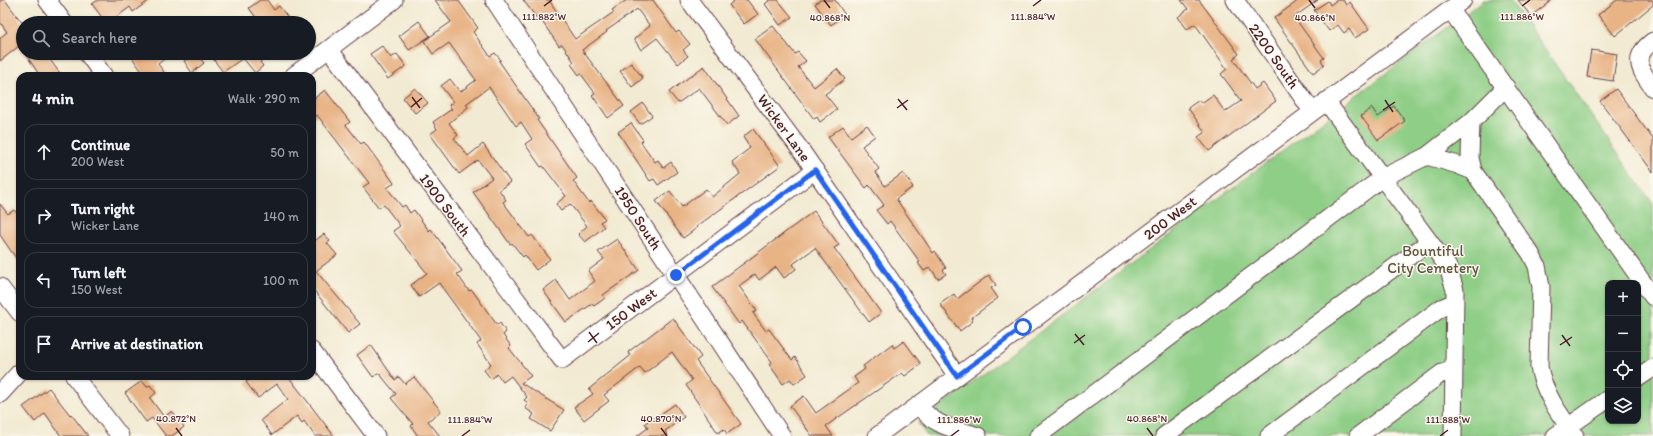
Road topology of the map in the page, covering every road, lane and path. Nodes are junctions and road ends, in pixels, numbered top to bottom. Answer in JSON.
{"nodes":[{"id":1,"x":47,"y":0,"type":"edge"},
{"id":2,"x":394,"y":0,"type":"edge"},
{"id":3,"x":494,"y":0,"type":"edge"},
{"id":4,"x":689,"y":0,"type":"edge"},
{"id":5,"x":1235,"y":0,"type":"edge"},
{"id":6,"x":1457,"y":4,"type":"edge"},
{"id":7,"x":59,"y":16,"type":"edge"},
{"id":8,"x":1653,"y":41,"type":"edge"},
{"id":9,"x":329,"y":49,"type":"junction"},
{"id":10,"x":316,"y":59,"type":"edge"},
{"id":11,"x":92,"y":60,"type":"edge"},
{"id":12,"x":314,"y":60,"type":"edge"},
{"id":13,"x":101,"y":72,"type":"edge"},
{"id":14,"x":298,"y":72,"type":"edge"},
{"id":15,"x":1506,"y":87,"type":"junction"},
{"id":16,"x":1653,"y":88,"type":"edge"},
{"id":17,"x":1326,"y":101,"type":"junction"},
{"id":18,"x":1312,"y":111,"type":"junction"},
{"id":19,"x":1471,"y":122,"type":"junction"},
{"id":20,"x":1426,"y":156,"type":"junction"},
{"id":21,"x":815,"y":170,"type":"junction"},
{"id":22,"x":1473,"y":171,"type":"junction"},
{"id":23,"x":1382,"y":178,"type":"junction"},
{"id":24,"x":1429,"y":242,"type":"junction"},
{"id":25,"x":676,"y":275,"type":"junction"},
{"id":26,"x":0,"y":287,"type":"edge"},
{"id":27,"x":1653,"y":297,"type":"edge"},
{"id":28,"x":1455,"y":302,"type":"junction"},
{"id":29,"x":16,"y":308,"type":"edge"},
{"id":30,"x":316,"y":356,"type":"edge"},
{"id":31,"x":562,"y":360,"type":"joint"},
{"id":32,"x":1653,"y":368,"type":"edge"},
{"id":33,"x":1454,"y":369,"type":"junction"},
{"id":34,"x":16,"y":376,"type":"edge"},
{"id":35,"x":957,"y":376,"type":"junction"},
{"id":36,"x":1641,"y":376,"type":"edge"},
{"id":37,"x":77,"y":380,"type":"edge"},
{"id":38,"x":0,"y":394,"type":"edge"},
{"id":39,"x":1605,"y":401,"type":"edge"},
{"id":40,"x":918,"y":405,"type":"junction"},
{"id":41,"x":1566,"y":433,"type":"edge"},
{"id":42,"x":120,"y":436,"type":"edge"},
{"id":43,"x":376,"y":436,"type":"edge"},
{"id":44,"x":782,"y":436,"type":"edge"},
{"id":45,"x":877,"y":436,"type":"edge"},
{"id":46,"x":978,"y":436,"type":"edge"},
{"id":47,"x":1038,"y":436,"type":"edge"},
{"id":48,"x":1164,"y":436,"type":"edge"},
{"id":49,"x":1269,"y":436,"type":"edge"},
{"id":50,"x":1358,"y":436,"type":"edge"},
{"id":51,"x":1453,"y":436,"type":"edge"}],
"edges":[{"from":1,"to":7,"type":"street"},
{"from":2,"to":9,"type":"street"},
{"from":3,"to":25,"type":"street","name":"1950 South"},
{"from":4,"to":21,"type":"street","name":"Wicker Lane"},
{"from":5,"to":18,"type":"street","name":"2200 South"},
{"from":6,"to":15,"type":"street"},
{"from":6,"to":17,"type":"street","name":"200 West"},
{"from":8,"to":16,"type":"street"},
{"from":9,"to":10,"type":"street"},
{"from":9,"to":31,"type":"street","name":"1900 South"},
{"from":11,"to":13,"type":"street"},
{"from":12,"to":14,"type":"street"},
{"from":15,"to":19,"type":"street"},
{"from":15,"to":27,"type":"street"},
{"from":17,"to":18,"type":"street","name":"200 West"},
{"from":17,"to":23,"type":"street"},
{"from":18,"to":35,"type":"street","name":"200 West"},
{"from":19,"to":20,"type":"street"},
{"from":19,"to":22,"type":"street"},
{"from":20,"to":22,"type":"street"},
{"from":20,"to":23,"type":"street"},
{"from":21,"to":25,"type":"street","name":"150 West"},
{"from":21,"to":35,"type":"street","name":"Wicker Lane"},
{"from":22,"to":41,"type":"street"},
{"from":23,"to":24,"type":"street"},
{"from":23,"to":47,"type":"street"},
{"from":24,"to":28,"type":"street"},
{"from":24,"to":48,"type":"street"},
{"from":25,"to":31,"type":"street","name":"150 West"},
{"from":25,"to":44,"type":"street","name":"1950 South"},
{"from":26,"to":29,"type":"street"},
{"from":28,"to":33,"type":"street"},
{"from":28,"to":49,"type":"street"},
{"from":30,"to":43,"type":"street"},
{"from":32,"to":36,"type":"street"},
{"from":33,"to":50,"type":"street"},
{"from":33,"to":51,"type":"street"},
{"from":34,"to":38,"type":"street"},
{"from":35,"to":40,"type":"street","name":"200 West"},
{"from":37,"to":42,"type":"street"},
{"from":39,"to":41,"type":"street"},
{"from":40,"to":45,"type":"street","name":"200 West"},
{"from":40,"to":46,"type":"street"}]}
